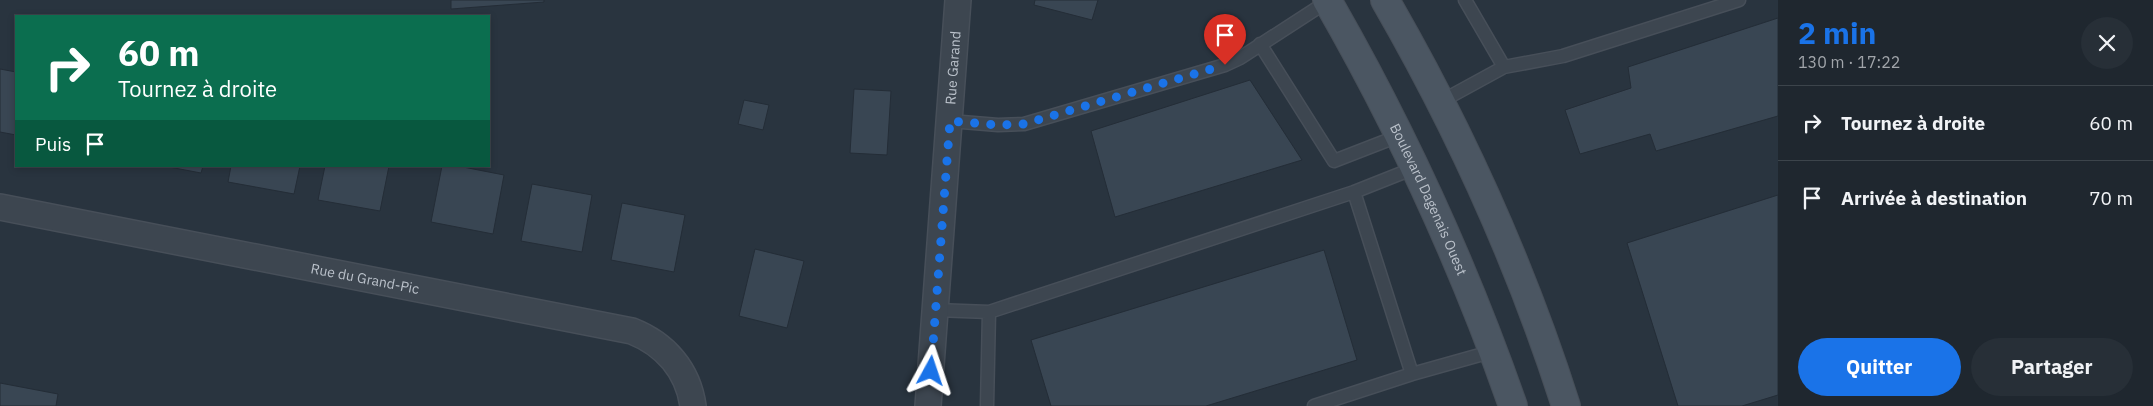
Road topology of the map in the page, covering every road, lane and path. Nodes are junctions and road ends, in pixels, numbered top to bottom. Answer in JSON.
{"nodes":[{"id":1,"x":958,"y":0,"type":"edge"},
{"id":2,"x":1385,"y":0,"type":"edge"},
{"id":3,"x":1465,"y":0,"type":"edge"},
{"id":4,"x":1739,"y":0,"type":"edge"},
{"id":5,"x":1328,"y":1,"type":"edge"},
{"id":6,"x":1260,"y":44,"type":"junction"},
{"id":7,"x":1504,"y":67,"type":"junction"},
{"id":8,"x":1440,"y":102,"type":"junction"},
{"id":9,"x":950,"y":121,"type":"junction"},
{"id":10,"x":1401,"y":135,"type":"junction"},
{"id":11,"x":1417,"y":167,"type":"junction"},
{"id":12,"x":1354,"y":192,"type":"junction"},
{"id":13,"x":0,"y":207,"type":"edge"},
{"id":14,"x":936,"y":310,"type":"junction"},
{"id":15,"x":989,"y":312,"type":"junction"},
{"id":16,"x":1494,"y":351,"type":"junction"},
{"id":17,"x":1412,"y":374,"type":"junction"},
{"id":18,"x":693,"y":406,"type":"edge"},
{"id":19,"x":928,"y":406,"type":"edge"},
{"id":20,"x":987,"y":406,"type":"edge"},
{"id":21,"x":1314,"y":406,"type":"edge"},
{"id":22,"x":1513,"y":406,"type":"edge"},
{"id":23,"x":1566,"y":406,"type":"edge"}],
"edges":[{"from":1,"to":9,"type":"street","name":"Rue Garand"},
{"from":2,"to":8,"type":"main road"},
{"from":3,"to":7,"type":"lane"},
{"from":4,"to":7,"type":"lane"},
{"from":5,"to":6,"type":"lane"},
{"from":5,"to":10,"type":"main road","name":"Boulevard Dagenais Ouest"},
{"from":6,"to":9,"type":"lane"},
{"from":6,"to":10,"type":"lane"},
{"from":7,"to":8,"type":"lane"},
{"from":8,"to":23,"type":"main road"},
{"from":9,"to":14,"type":"street","name":"Rue Garand"},
{"from":10,"to":11,"type":"main road","name":"Boulevard Dagenais Ouest"},
{"from":11,"to":12,"type":"lane"},
{"from":11,"to":16,"type":"main road","name":"Boulevard Dagenais Ouest"},
{"from":12,"to":15,"type":"lane"},
{"from":12,"to":17,"type":"lane"},
{"from":13,"to":18,"type":"street","name":"Rue du Grand-Pic"},
{"from":14,"to":15,"type":"lane"},
{"from":14,"to":19,"type":"street","name":"Rue Garand"},
{"from":15,"to":20,"type":"lane"},
{"from":16,"to":17,"type":"lane"},
{"from":16,"to":22,"type":"main road","name":"Boulevard Dagenais Ouest"},
{"from":17,"to":21,"type":"lane"}]}
